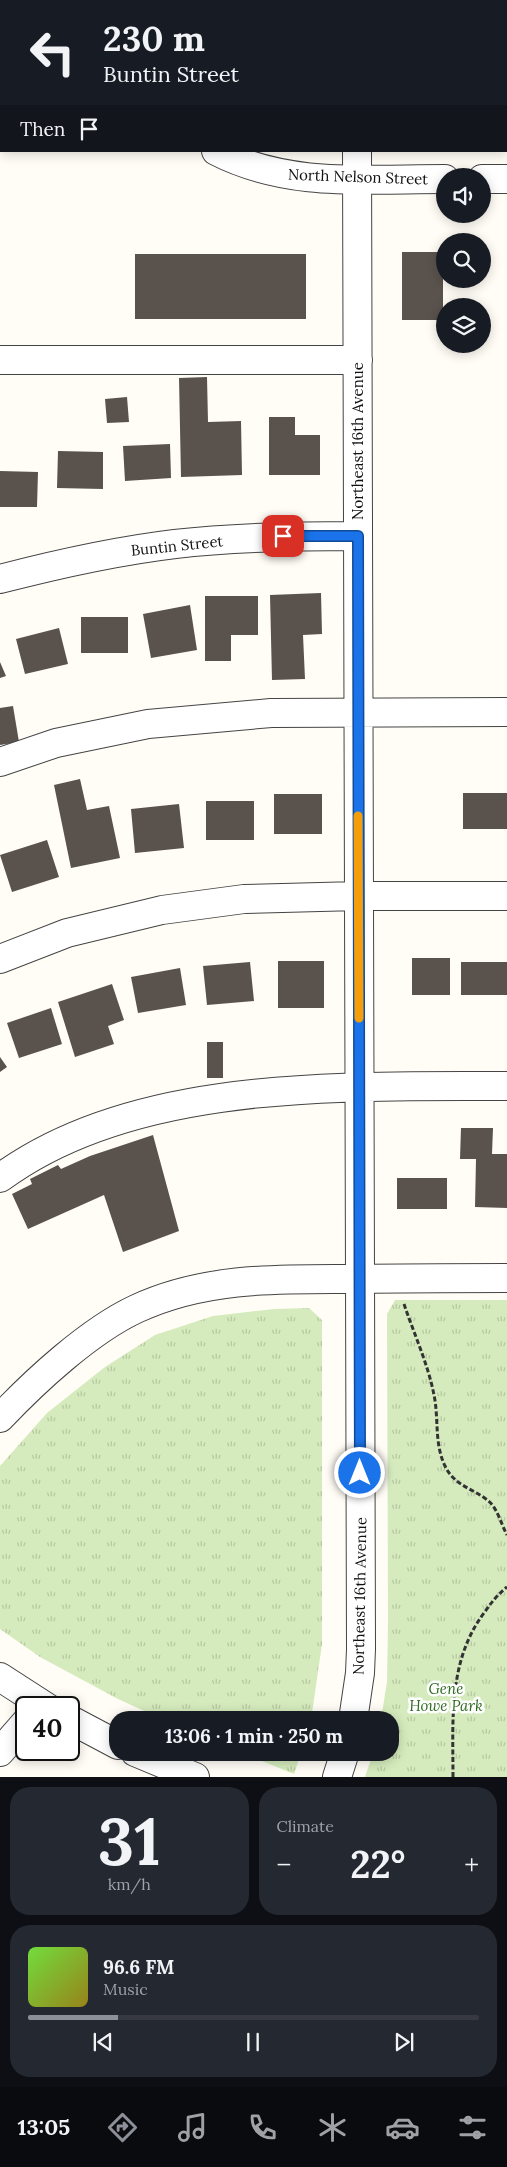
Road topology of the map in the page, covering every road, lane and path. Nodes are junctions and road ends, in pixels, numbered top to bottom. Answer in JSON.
{"nodes":[{"id":1,"x":218,"y":152,"type":"edge"},
{"id":2,"x":357,"y":152,"type":"edge"},
{"id":3,"x":436,"y":179,"type":"edge"},
{"id":4,"x":491,"y":179,"type":"edge"},
{"id":5,"x":507,"y":179,"type":"edge"},
{"id":6,"x":357,"y":180,"type":"junction"},
{"id":7,"x":0,"y":360,"type":"edge"},
{"id":8,"x":358,"y":360,"type":"junction"},
{"id":9,"x":358,"y":536,"type":"junction"},
{"id":10,"x":0,"y":579,"type":"edge"},
{"id":11,"x":507,"y":712,"type":"edge"},
{"id":12,"x":358,"y":713,"type":"junction"},
{"id":13,"x":0,"y":762,"type":"edge"},
{"id":14,"x":358,"y":896,"type":"junction"},
{"id":15,"x":507,"y":896,"type":"edge"},
{"id":16,"x":0,"y":958,"type":"edge"},
{"id":17,"x":507,"y":1086,"type":"edge"},
{"id":18,"x":359,"y":1087,"type":"junction"},
{"id":19,"x":0,"y":1178,"type":"edge"},
{"id":20,"x":360,"y":1278,"type":"junction"},
{"id":21,"x":507,"y":1278,"type":"edge"},
{"id":22,"x":401,"y":1296,"type":"dead end"},
{"id":23,"x":2,"y":1413,"type":"edge"},
{"id":24,"x":507,"y":1535,"type":"edge"},
{"id":25,"x":507,"y":1587,"type":"edge"},
{"id":26,"x":5,"y":1689,"type":"edge"},
{"id":27,"x":16,"y":1696,"type":"edge"},
{"id":28,"x":354,"y":1711,"type":"edge"},
{"id":29,"x":80,"y":1725,"type":"edge"},
{"id":30,"x":15,"y":1735,"type":"edge"},
{"id":31,"x":109,"y":1740,"type":"edge"},
{"id":32,"x":0,"y":1752,"type":"edge"},
{"id":33,"x":157,"y":1761,"type":"edge"},
{"id":34,"x":342,"y":1761,"type":"edge"},
{"id":35,"x":195,"y":1777,"type":"edge"},
{"id":36,"x":337,"y":1777,"type":"edge"},
{"id":37,"x":453,"y":1777,"type":"edge"}],
"edges":[{"from":1,"to":6,"type":"street","name":"North Nelson Street"},
{"from":2,"to":6,"type":"street","name":"Northeast 16th Avenue"},
{"from":3,"to":6,"type":"street","name":"North Nelson Street"},
{"from":4,"to":5,"type":"street"},
{"from":6,"to":8,"type":"street","name":"Northeast 16th Avenue"},
{"from":7,"to":8,"type":"street"},
{"from":8,"to":9,"type":"street","name":"Northeast 16th Avenue"},
{"from":9,"to":10,"type":"street","name":"Buntin Street"},
{"from":9,"to":12,"type":"street","name":"Northeast 16th Avenue"},
{"from":11,"to":12,"type":"street"},
{"from":12,"to":13,"type":"street"},
{"from":12,"to":14,"type":"street","name":"Northeast 16th Avenue"},
{"from":14,"to":15,"type":"street"},
{"from":14,"to":16,"type":"street"},
{"from":14,"to":18,"type":"street","name":"Northeast 16th Avenue"},
{"from":17,"to":18,"type":"street"},
{"from":18,"to":19,"type":"street"},
{"from":18,"to":20,"type":"street","name":"Northeast 16th Avenue"},
{"from":20,"to":21,"type":"street"},
{"from":20,"to":23,"type":"street"},
{"from":20,"to":28,"type":"street","name":"Northeast 16th Avenue"},
{"from":22,"to":24,"type":"path"},
{"from":25,"to":37,"type":"path"},
{"from":26,"to":27,"type":"street"},
{"from":29,"to":31,"type":"street"},
{"from":30,"to":32,"type":"street"},
{"from":33,"to":35,"type":"street"},
{"from":34,"to":36,"type":"street"}]}
